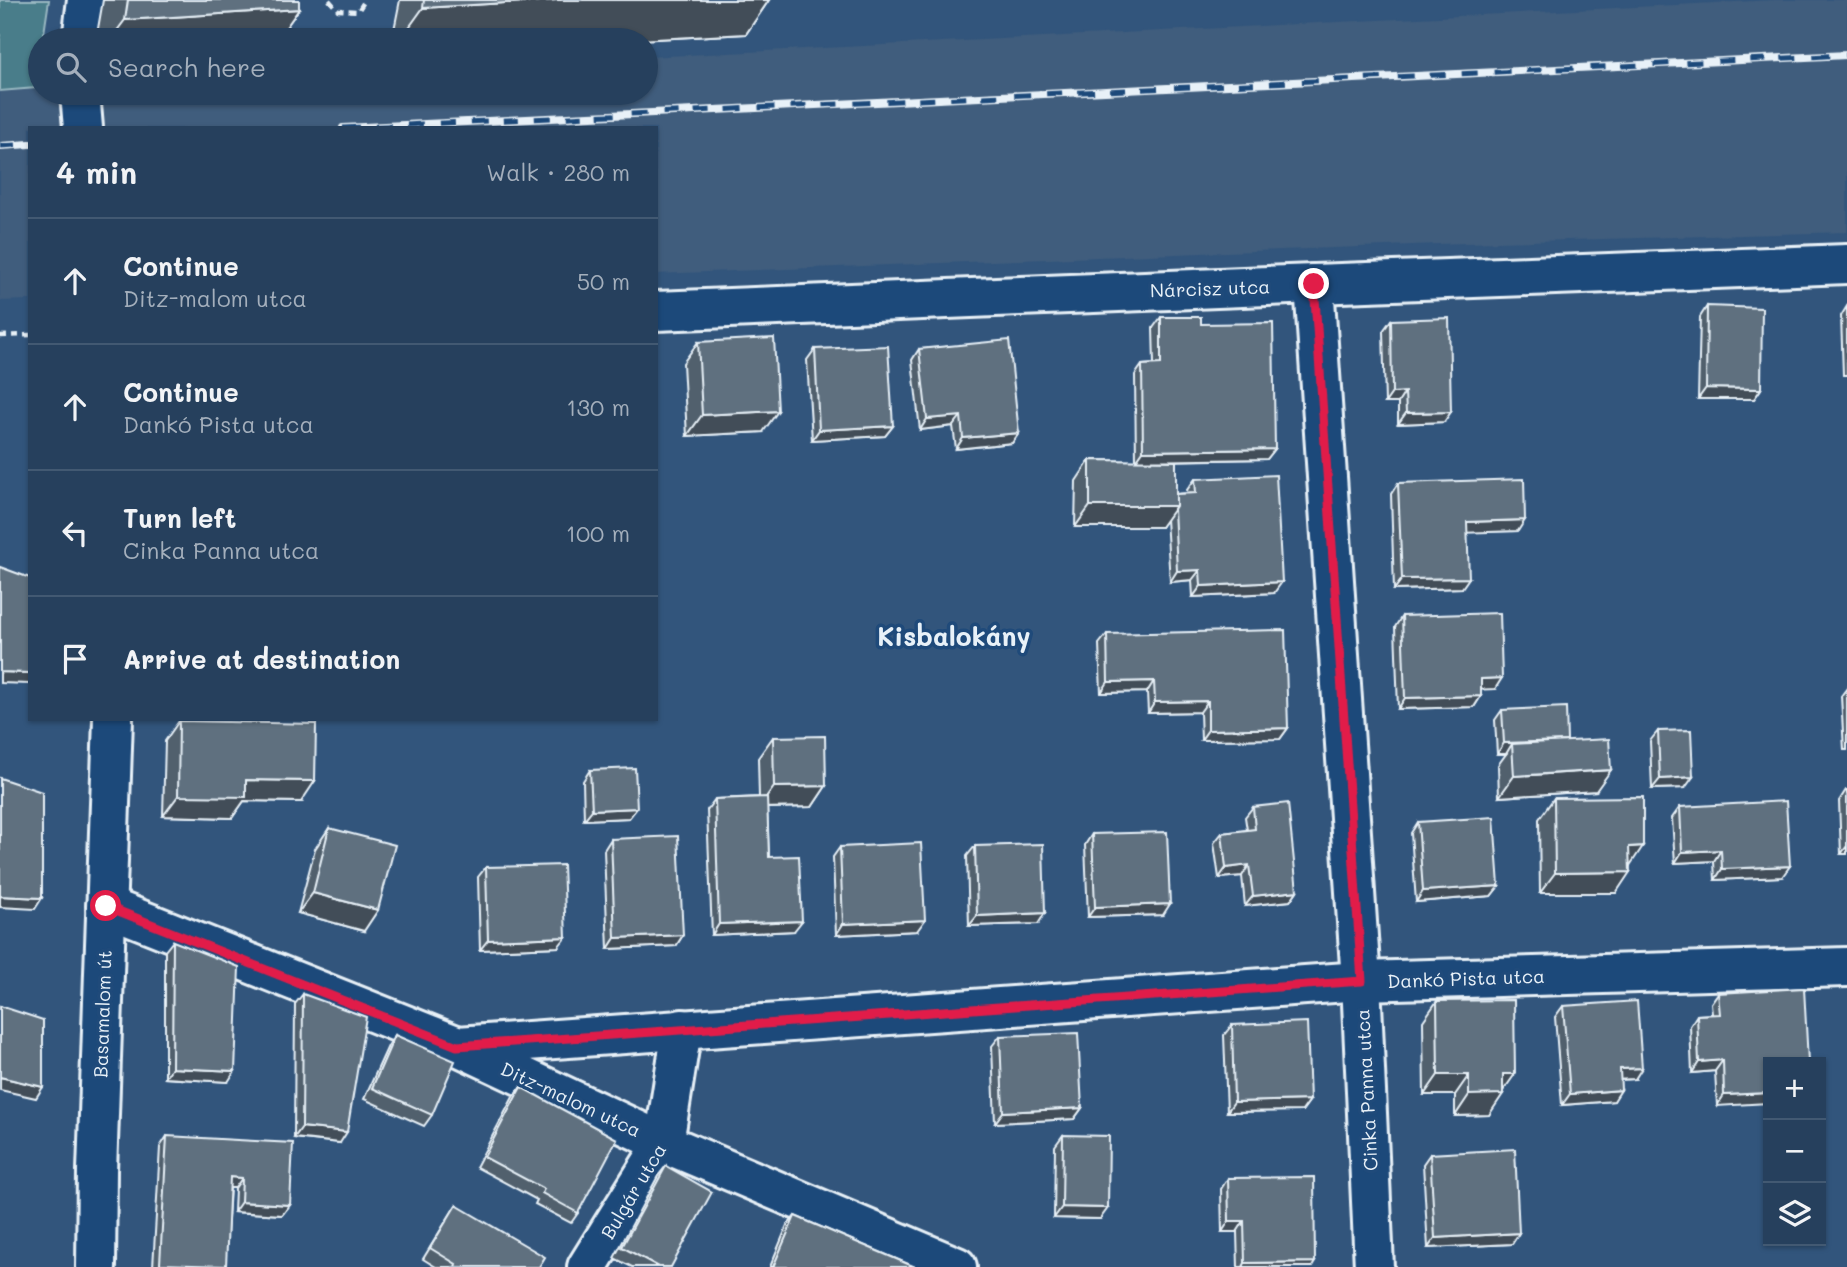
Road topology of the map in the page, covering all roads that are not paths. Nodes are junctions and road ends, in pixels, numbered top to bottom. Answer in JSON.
{"nodes":[{"id":1,"x":86,"y":0,"type":"edge"},
{"id":2,"x":83,"y":28,"type":"edge"},
{"id":3,"x":81,"y":105,"type":"edge"},
{"id":4,"x":83,"y":126,"type":"edge"},
{"id":5,"x":1847,"y":264,"type":"edge"},
{"id":6,"x":1314,"y":284,"type":"junction"},
{"id":7,"x":658,"y":311,"type":"edge"},
{"id":8,"x":113,"y":721,"type":"edge"},
{"id":9,"x":106,"y":906,"type":"junction"},
{"id":10,"x":1847,"y":967,"type":"edge"},
{"id":11,"x":1362,"y":981,"type":"junction"},
{"id":12,"x":682,"y":1029,"type":"junction"},
{"id":13,"x":457,"y":1046,"type":"junction"},
{"id":14,"x":664,"y":1143,"type":"junction"},
{"id":15,"x":96,"y":1267,"type":"edge"},
{"id":16,"x":587,"y":1267,"type":"edge"},
{"id":17,"x":957,"y":1267,"type":"edge"},
{"id":18,"x":1374,"y":1267,"type":"edge"}],
"edges":[{"from":1,"to":2,"type":"street"},
{"from":3,"to":4,"type":"street"},
{"from":5,"to":6,"type":"street","name":"Nárcisz utca"},
{"from":6,"to":7,"type":"street","name":"Nárcisz utca"},
{"from":6,"to":11,"type":"street","name":"Cinka Panna utca"},
{"from":8,"to":9,"type":"street","name":"Basamalom út"},
{"from":9,"to":13,"type":"street","name":"Ditz-malom utca"},
{"from":9,"to":15,"type":"street","name":"Basamalom út"},
{"from":10,"to":11,"type":"street","name":"Dankó Pista utca"},
{"from":11,"to":12,"type":"street","name":"Dankó Pista utca"},
{"from":11,"to":18,"type":"street","name":"Cinka Panna utca"},
{"from":12,"to":13,"type":"street","name":"Dankó Pista utca"},
{"from":12,"to":14,"type":"street","name":"Bulgár utca"},
{"from":13,"to":14,"type":"street","name":"Ditz-malom utca"},
{"from":14,"to":16,"type":"street","name":"Bulgár utca"},
{"from":14,"to":17,"type":"street","name":"Ditz-malom utca"}]}
